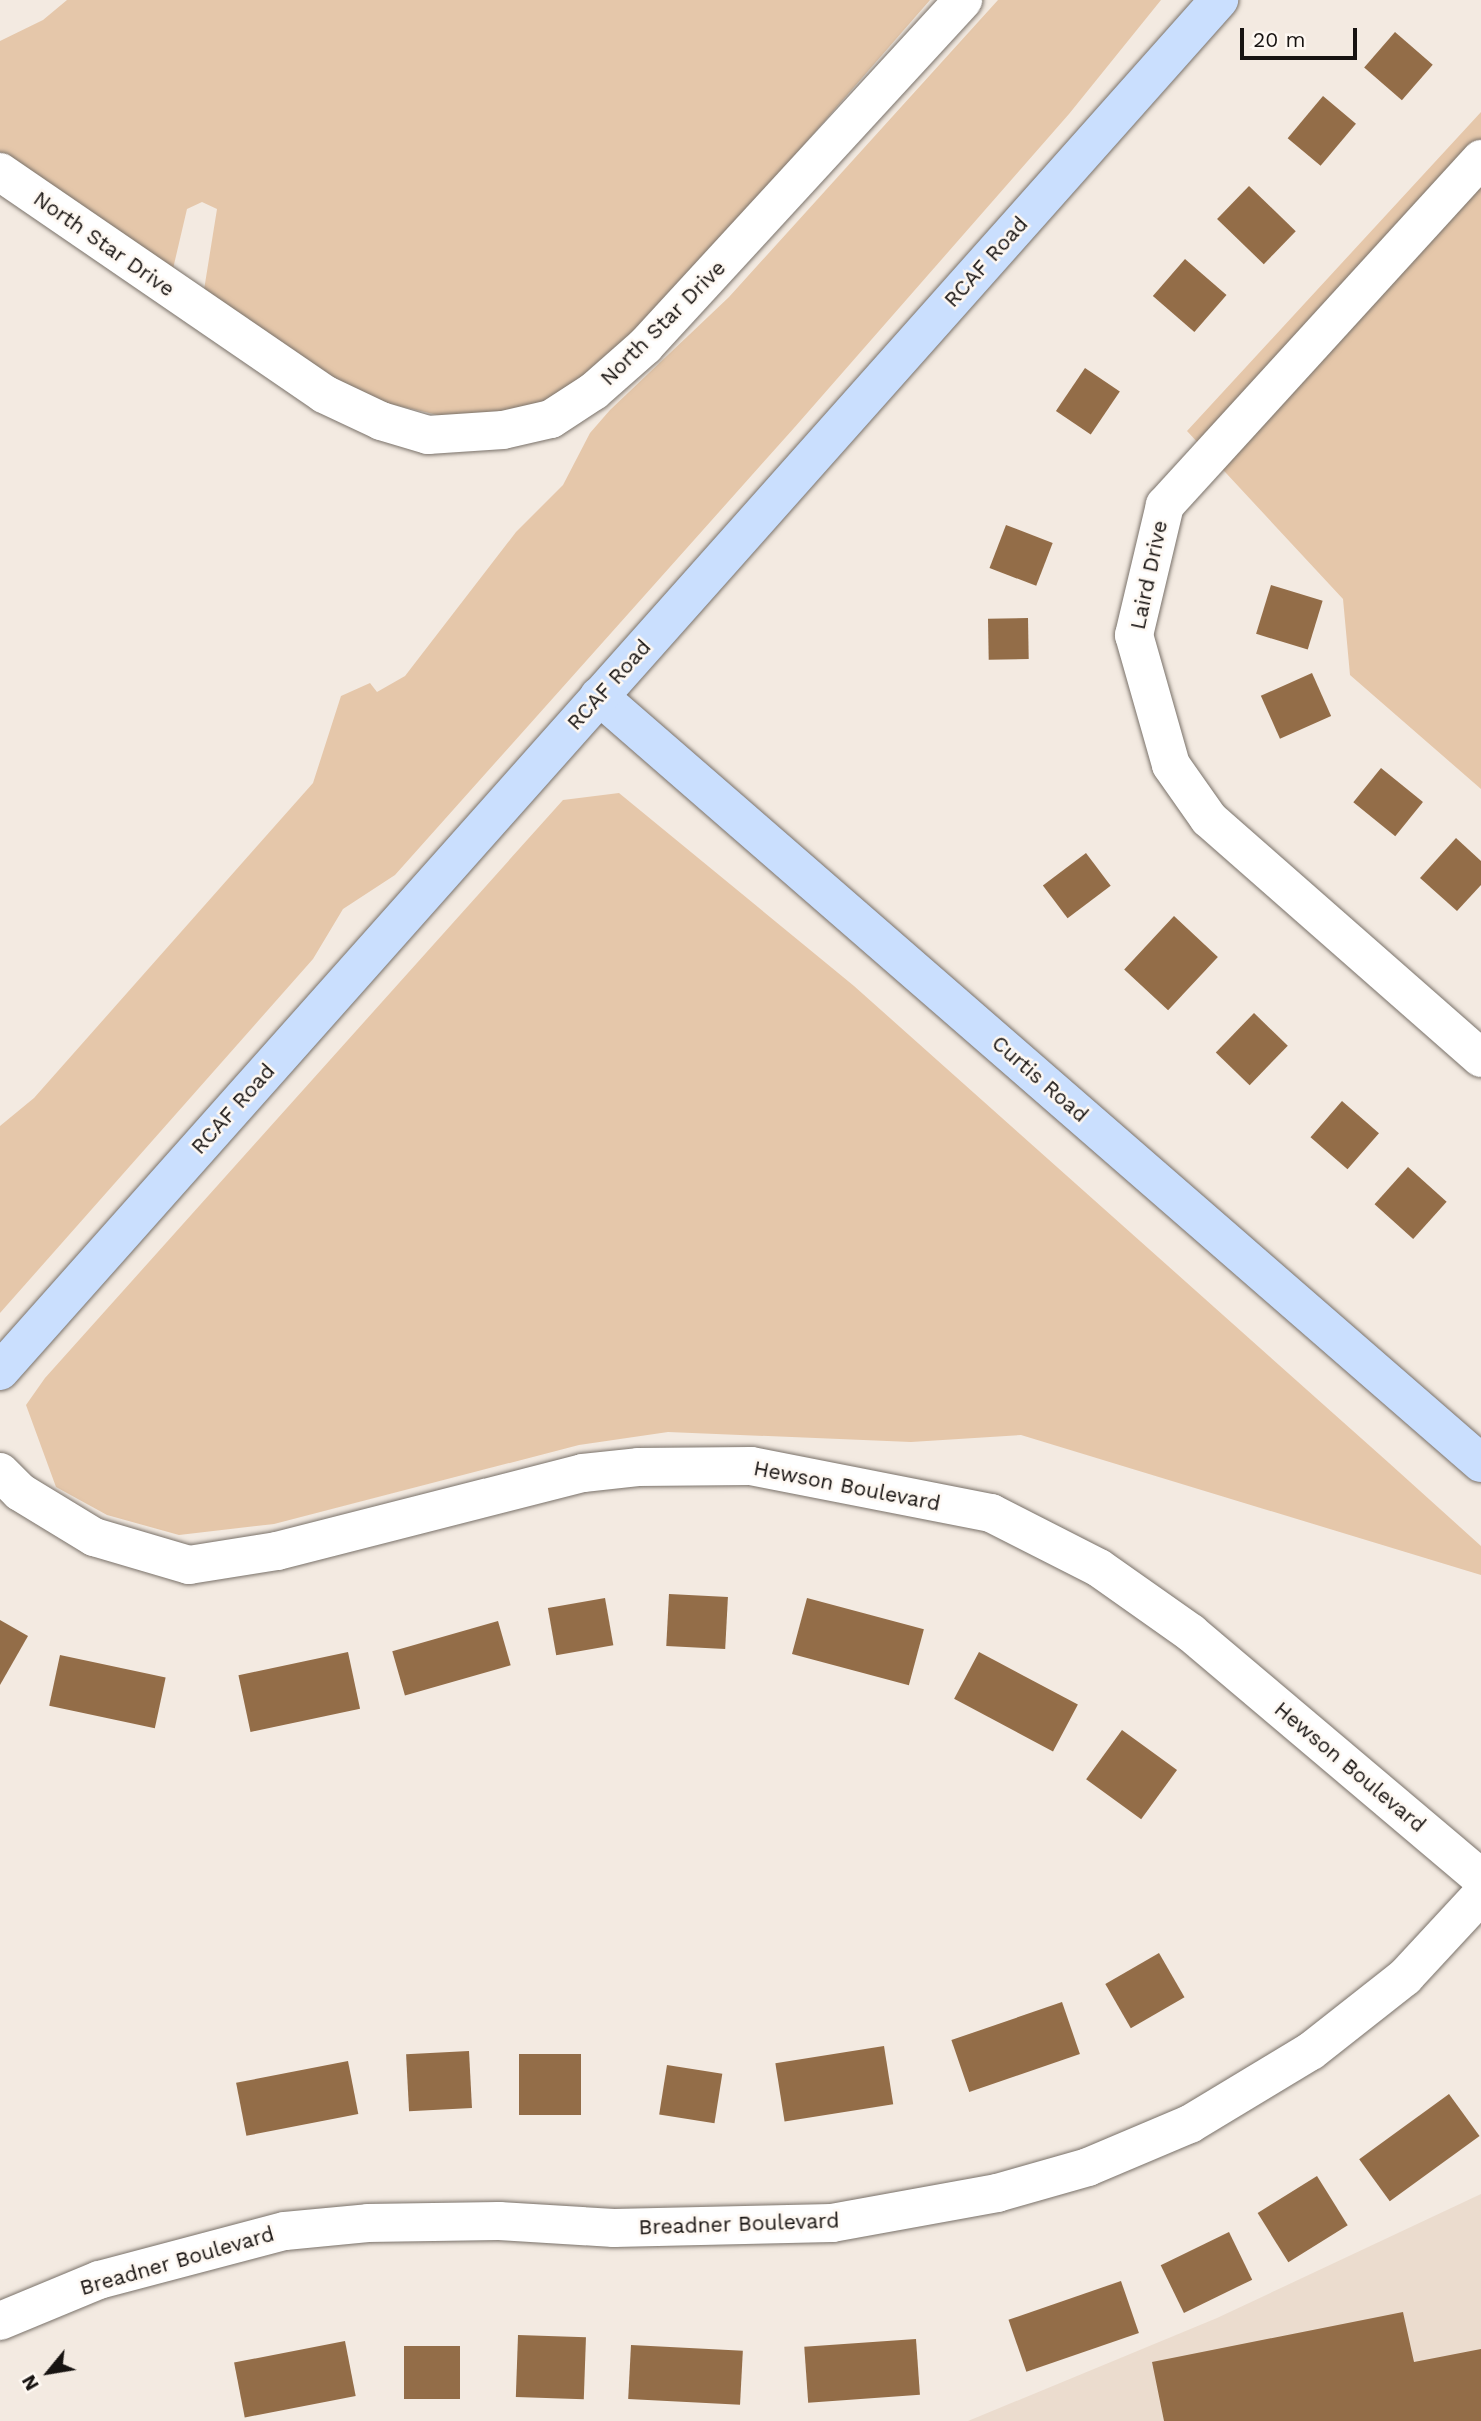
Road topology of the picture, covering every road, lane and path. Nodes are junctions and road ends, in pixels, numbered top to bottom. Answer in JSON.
{"nodes":[{"id":1,"x":963,"y":0,"type":"edge"},
{"id":2,"x":1219,"y":0,"type":"edge"},
{"id":3,"x":1481,"y":159,"type":"edge"},
{"id":4,"x":0,"y":172,"type":"edge"},
{"id":5,"x":600,"y":696,"type":"junction"},
{"id":6,"x":1481,"y":1058,"type":"edge"},
{"id":7,"x":0,"y":1371,"type":"edge"},
{"id":8,"x":1481,"y":1463,"type":"edge"},
{"id":9,"x":0,"y":1472,"type":"edge"},
{"id":10,"x":1481,"y":1878,"type":"edge"},
{"id":11,"x":1481,"y":1895,"type":"edge"},
{"id":12,"x":0,"y":2321,"type":"edge"}],
"edges":[{"from":1,"to":4,"type":"street","name":"North Star Drive"},
{"from":2,"to":5,"type":"main road","name":"RCAF Road"},
{"from":3,"to":6,"type":"street","name":"Laird Drive"},
{"from":5,"to":7,"type":"main road","name":"RCAF Road"},
{"from":5,"to":8,"type":"main road","name":"Curtis Road"},
{"from":9,"to":10,"type":"street","name":"Hewson Boulevard"},
{"from":11,"to":12,"type":"street","name":"Breadner Boulevard"}]}
